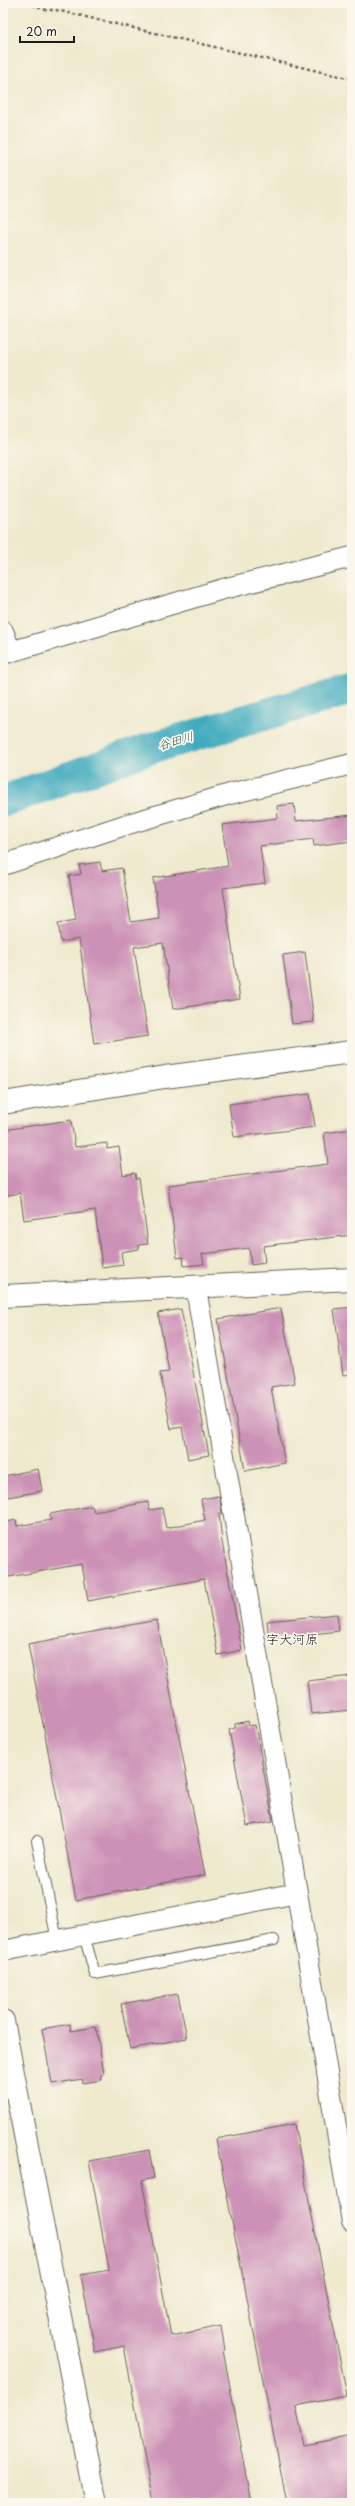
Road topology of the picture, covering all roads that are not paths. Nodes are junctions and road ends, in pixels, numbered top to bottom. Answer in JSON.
{"nodes":[{"id":1,"x":352,"y":557,"type":"edge"},
{"id":2,"x":3,"y":631,"type":"edge"},
{"id":3,"x":7,"y":653,"type":"edge"},
{"id":4,"x":352,"y":764,"type":"edge"},
{"id":5,"x":3,"y":865,"type":"edge"},
{"id":6,"x":352,"y":1052,"type":"edge"},
{"id":7,"x":3,"y":1103,"type":"edge"},
{"id":8,"x":352,"y":1279,"type":"edge"},
{"id":9,"x":196,"y":1288,"type":"junction"},
{"id":10,"x":3,"y":1296,"type":"edge"},
{"id":11,"x":37,"y":1841,"type":"dead end"},
{"id":12,"x":297,"y":1894,"type":"junction"},
{"id":13,"x":84,"y":1935,"type":"junction"},
{"id":14,"x":57,"y":1940,"type":"junction"},
{"id":15,"x":274,"y":1940,"type":"dead end"},
{"id":16,"x":3,"y":1951,"type":"edge"},
{"id":17,"x":3,"y":2021,"type":"edge"},
{"id":18,"x":352,"y":2222,"type":"edge"},
{"id":19,"x":96,"y":2503,"type":"edge"}],
"edges":[{"from":1,"to":3,"type":"street"},
{"from":2,"to":3,"type":"street"},
{"from":4,"to":5,"type":"street"},
{"from":6,"to":7,"type":"street"},
{"from":8,"to":9,"type":"street"},
{"from":9,"to":10,"type":"street"},
{"from":9,"to":12,"type":"street"},
{"from":11,"to":14,"type":"lane"},
{"from":12,"to":13,"type":"street"},
{"from":12,"to":18,"type":"street"},
{"from":13,"to":14,"type":"street"},
{"from":13,"to":15,"type":"lane"},
{"from":14,"to":16,"type":"street"},
{"from":17,"to":19,"type":"street"}]}
